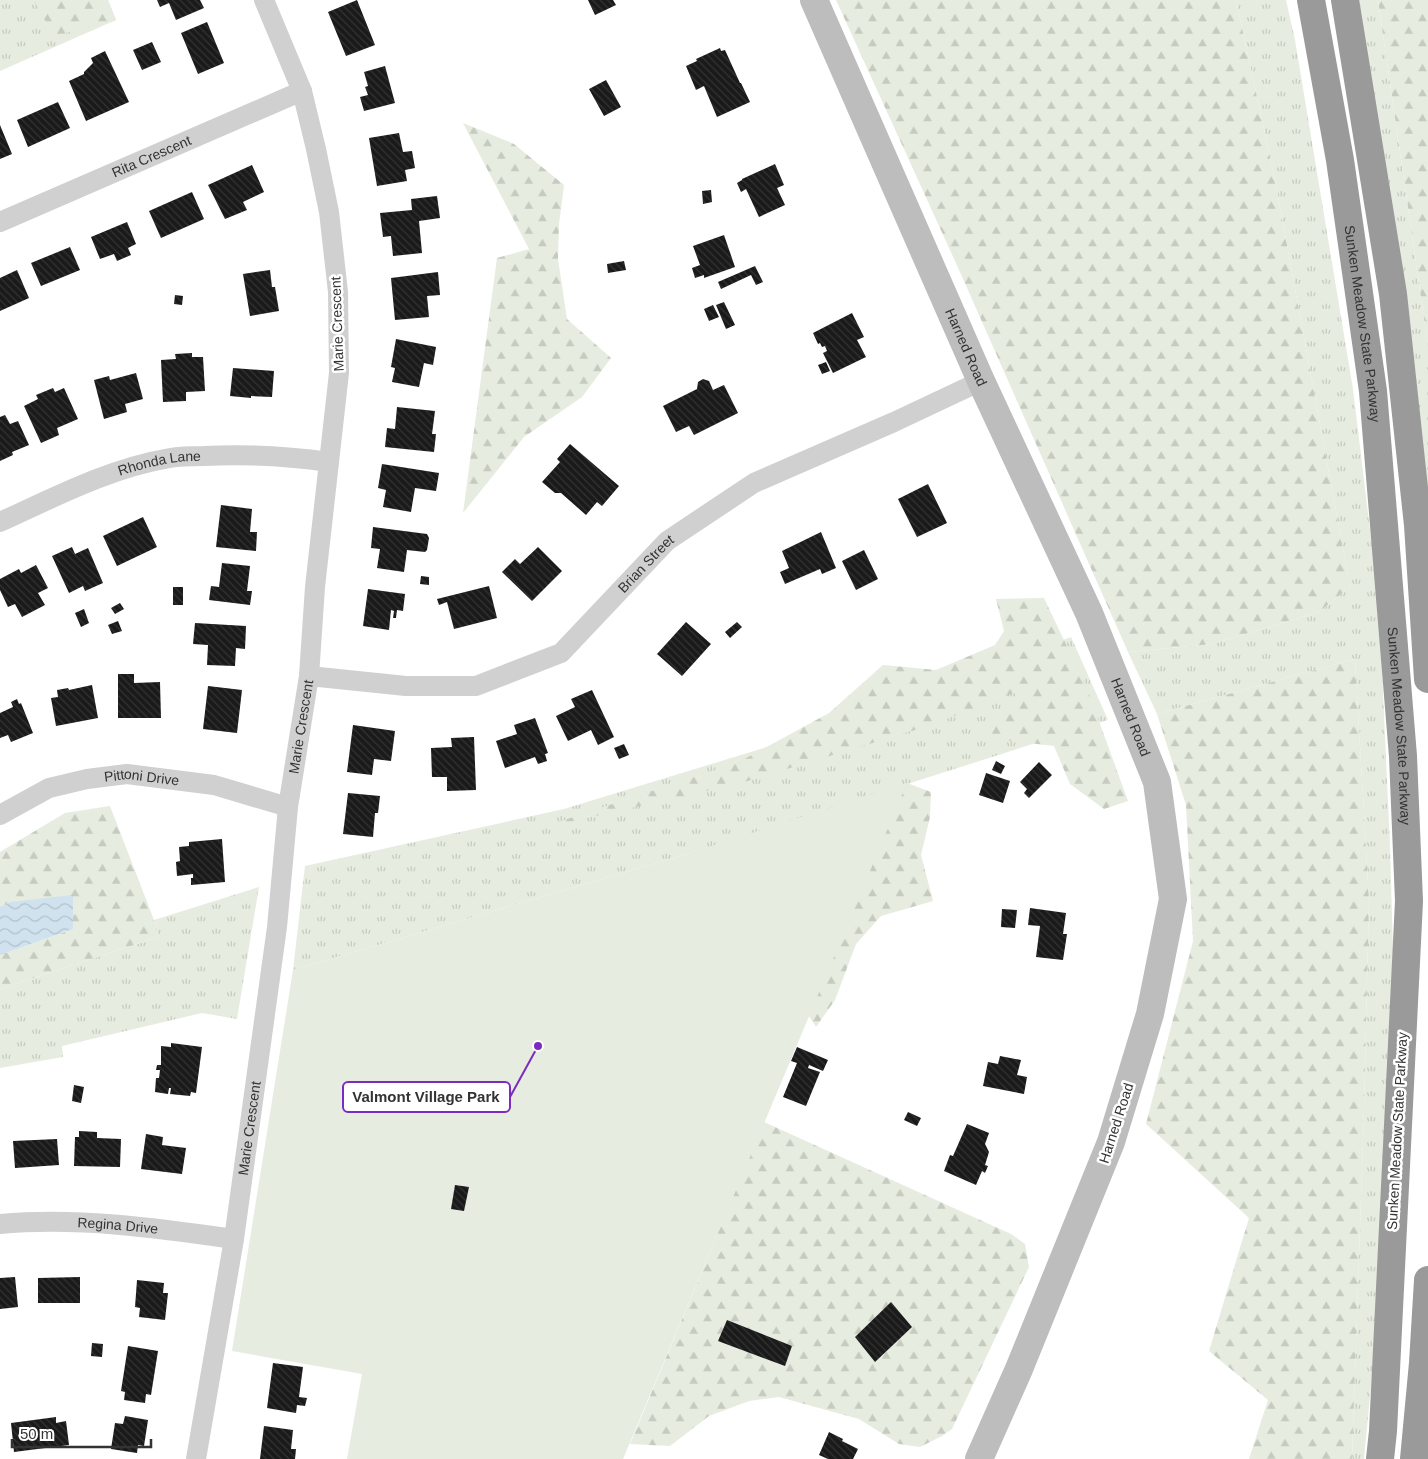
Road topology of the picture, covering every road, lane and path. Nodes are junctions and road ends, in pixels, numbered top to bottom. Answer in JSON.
{"nodes":[{"id":1,"x":264,"y":0,"type":"edge"},
{"id":2,"x":814,"y":0,"type":"edge"},
{"id":3,"x":1311,"y":0,"type":"edge"},
{"id":4,"x":1346,"y":0,"type":"edge"},
{"id":5,"x":302,"y":91,"type":"junction"},
{"id":6,"x":0,"y":222,"type":"edge"},
{"id":7,"x":981,"y":381,"type":"junction"},
{"id":8,"x":329,"y":462,"type":"junction"},
{"id":9,"x":0,"y":522,"type":"edge"},
{"id":10,"x":309,"y":676,"type":"junction"},
{"id":11,"x":1428,"y":679,"type":"edge"},
{"id":12,"x":288,"y":807,"type":"junction"},
{"id":13,"x":0,"y":815,"type":"edge"},
{"id":14,"x":0,"y":1224,"type":"edge"},
{"id":15,"x":234,"y":1239,"type":"junction"},
{"id":16,"x":1428,"y":1280,"type":"edge"},
{"id":17,"x":196,"y":1459,"type":"edge"},
{"id":18,"x":979,"y":1459,"type":"edge"},
{"id":19,"x":1380,"y":1459,"type":"edge"},
{"id":20,"x":1414,"y":1459,"type":"edge"}],
"edges":[{"from":1,"to":5,"type":"street","name":"Marie Crescent"},
{"from":2,"to":7,"type":"main road","name":"Harned Road"},
{"from":3,"to":19,"type":"highway","name":"Sunken Meadow State Parkway"},
{"from":4,"to":11,"type":"highway"},
{"from":5,"to":6,"type":"street","name":"Rita Crescent"},
{"from":5,"to":8,"type":"street","name":"Marie Crescent"},
{"from":7,"to":10,"type":"street","name":"Brian Street"},
{"from":7,"to":18,"type":"main road","name":"Harned Road"},
{"from":8,"to":9,"type":"street","name":"Rhonda Lane"},
{"from":8,"to":10,"type":"street","name":"Marie Crescent"},
{"from":10,"to":12,"type":"street","name":"Marie Crescent"},
{"from":12,"to":13,"type":"street","name":"Pittoni Drive"},
{"from":12,"to":15,"type":"street","name":"Marie Crescent"},
{"from":14,"to":15,"type":"street","name":"Regina Drive"},
{"from":15,"to":17,"type":"street","name":"Marie Crescent"},
{"from":16,"to":20,"type":"highway"}]}
